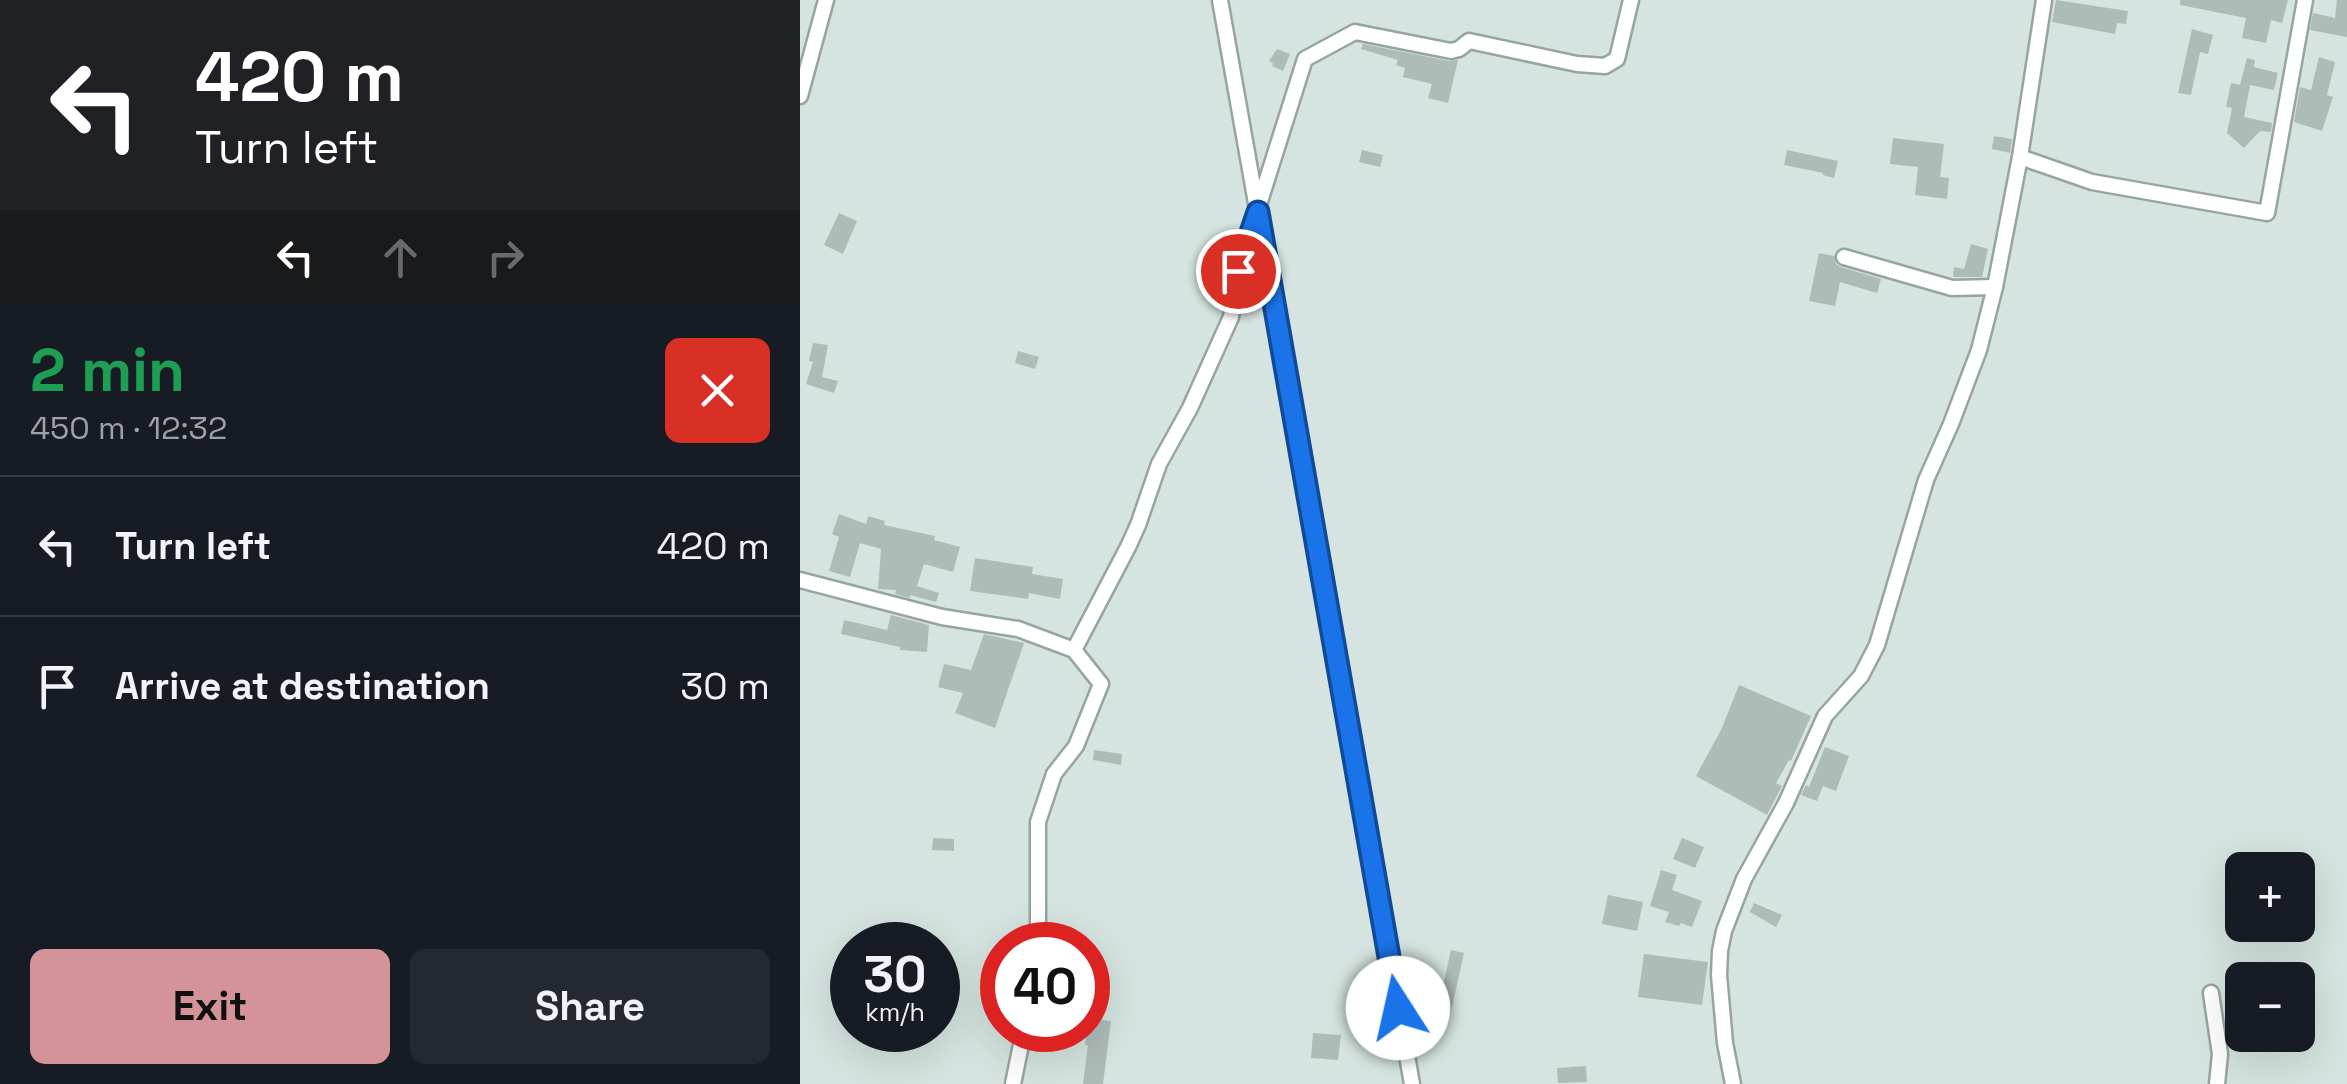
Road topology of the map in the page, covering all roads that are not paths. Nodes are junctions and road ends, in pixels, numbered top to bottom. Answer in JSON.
{"nodes":[{"id":1,"x":826,"y":0,"type":"edge"},
{"id":2,"x":1220,"y":0,"type":"edge"},
{"id":3,"x":1631,"y":0,"type":"edge"},
{"id":4,"x":2044,"y":0,"type":"edge"},
{"id":5,"x":2305,"y":0,"type":"edge"},
{"id":6,"x":800,"y":96,"type":"edge"},
{"id":7,"x":2020,"y":157,"type":"junction"},
{"id":8,"x":1258,"y":212,"type":"junction"},
{"id":9,"x":1844,"y":257,"type":"dead end"},
{"id":10,"x":1995,"y":287,"type":"junction"},
{"id":11,"x":800,"y":580,"type":"edge"},
{"id":12,"x":1074,"y":650,"type":"junction"},
{"id":13,"x":1038,"y":922,"type":"edge"},
{"id":14,"x":2211,"y":993,"type":"dead end"},
{"id":15,"x":1020,"y":1052,"type":"edge"},
{"id":16,"x":1013,"y":1084,"type":"edge"},
{"id":17,"x":1412,"y":1084,"type":"edge"},
{"id":18,"x":1733,"y":1084,"type":"edge"},
{"id":19,"x":2217,"y":1084,"type":"edge"}],
"edges":[{"from":1,"to":6,"type":"street"},
{"from":2,"to":8,"type":"street"},
{"from":3,"to":8,"type":"street"},
{"from":4,"to":7,"type":"street"},
{"from":5,"to":7,"type":"street"},
{"from":7,"to":10,"type":"street"},
{"from":8,"to":12,"type":"street"},
{"from":8,"to":17,"type":"street"},
{"from":9,"to":10,"type":"street"},
{"from":10,"to":18,"type":"street"},
{"from":11,"to":12,"type":"street"},
{"from":12,"to":13,"type":"street"},
{"from":14,"to":19,"type":"street"},
{"from":15,"to":16,"type":"street"}]}
